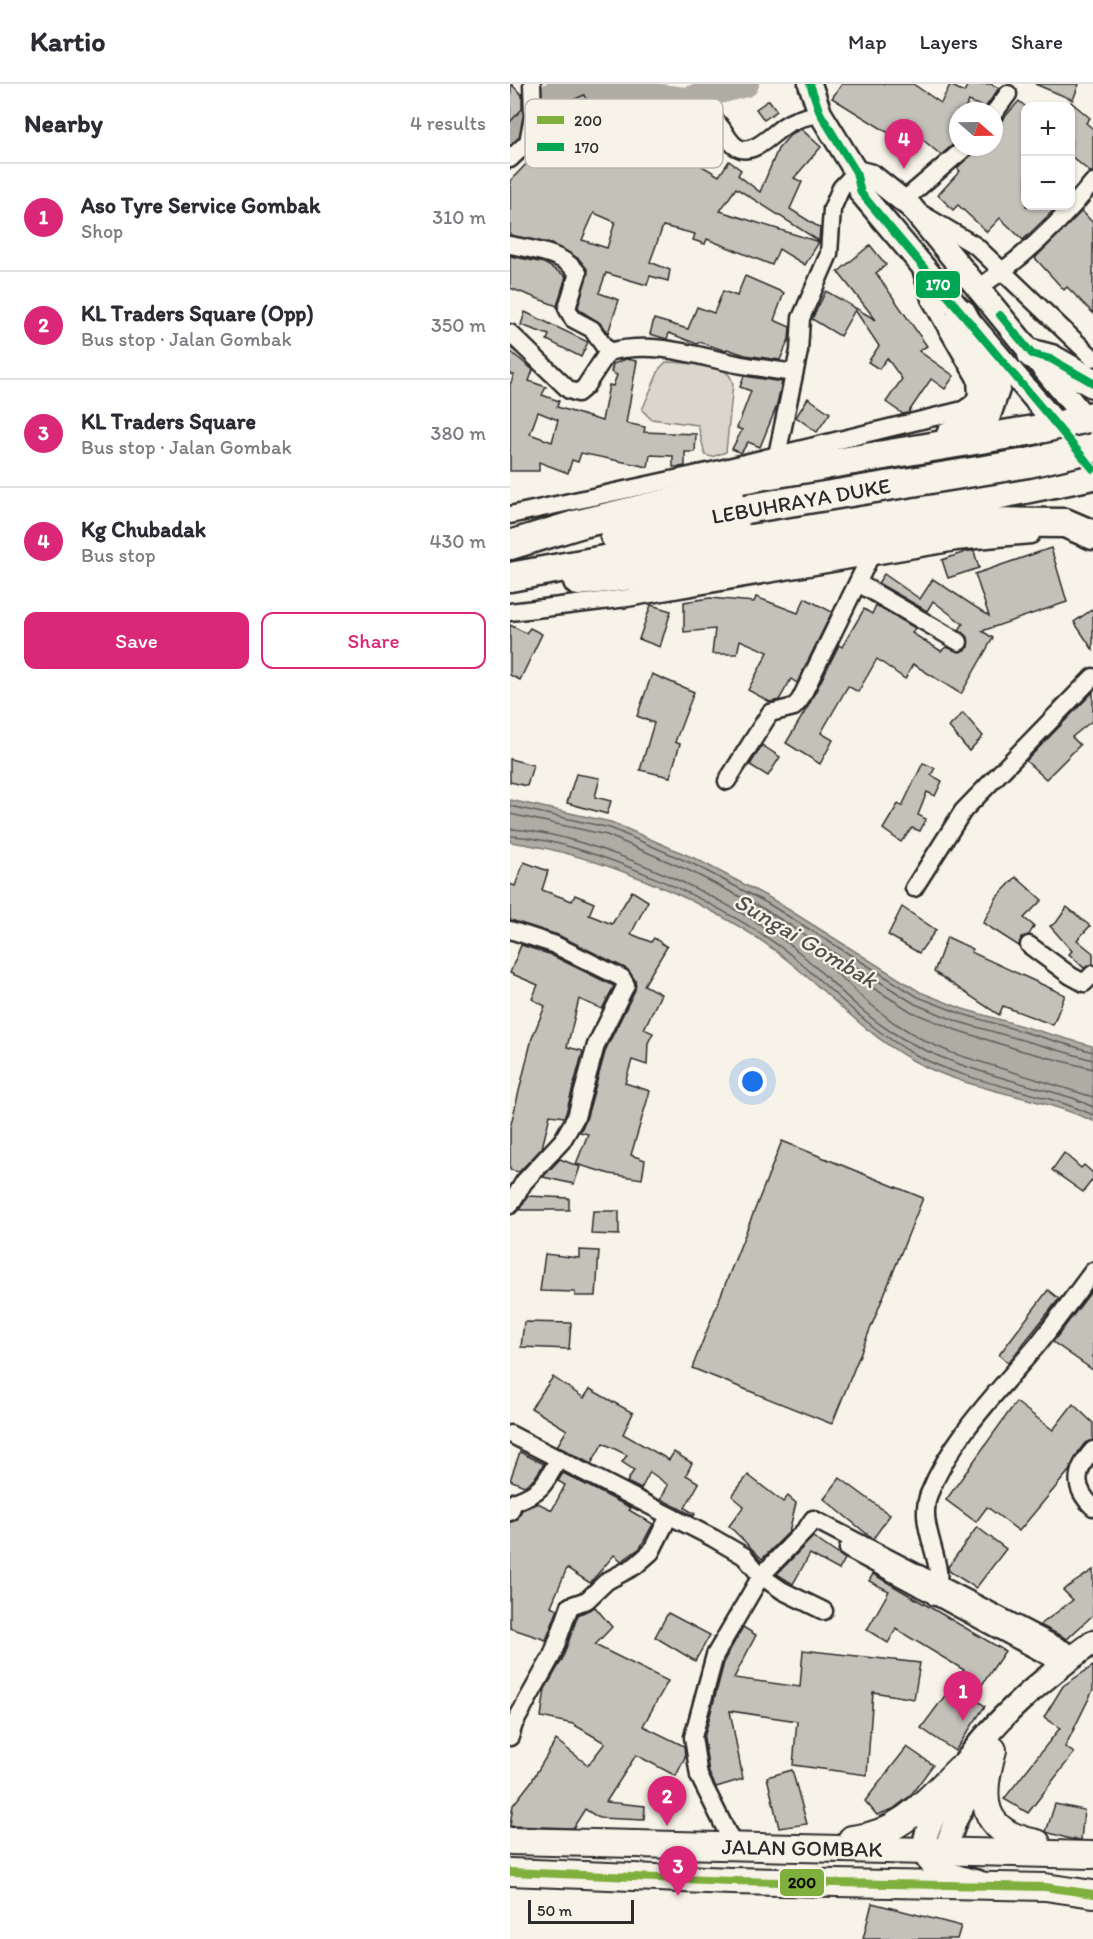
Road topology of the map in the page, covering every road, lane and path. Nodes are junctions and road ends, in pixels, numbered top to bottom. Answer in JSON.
{"nodes":[{"id":1,"x":810,"y":84,"type":"edge"},
{"id":2,"x":1008,"y":94,"type":"dead end"},
{"id":3,"x":1002,"y":102,"type":"edge"},
{"id":4,"x":820,"y":113,"type":"junction"},
{"id":5,"x":723,"y":129,"type":"edge"},
{"id":6,"x":525,"y":145,"type":"edge"},
{"id":7,"x":957,"y":156,"type":"edge"},
{"id":8,"x":510,"y":159,"type":"edge"},
{"id":9,"x":856,"y":171,"type":"junction"},
{"id":10,"x":1093,"y":183,"type":"edge"},
{"id":11,"x":907,"y":204,"type":"junction"},
{"id":12,"x":510,"y":245,"type":"edge"},
{"id":13,"x":918,"y":261,"type":"junction"},
{"id":14,"x":1004,"y":271,"type":"junction"},
{"id":15,"x":978,"y":288,"type":"junction"},
{"id":16,"x":962,"y":314,"type":"junction"},
{"id":17,"x":510,"y":333,"type":"edge"},
{"id":18,"x":608,"y":352,"type":"junction"},
{"id":19,"x":1032,"y":354,"type":"junction"},
{"id":20,"x":1093,"y":358,"type":"edge"},
{"id":21,"x":793,"y":373,"type":"junction"},
{"id":22,"x":1093,"y":383,"type":"edge"},
{"id":23,"x":1090,"y":421,"type":"edge"},
{"id":24,"x":1058,"y":426,"type":"junction"},
{"id":25,"x":925,"y":448,"type":"junction"},
{"id":26,"x":1093,"y":448,"type":"edge"},
{"id":27,"x":777,"y":455,"type":"junction"},
{"id":28,"x":1093,"y":470,"type":"edge"},
{"id":29,"x":1093,"y":475,"type":"edge"},
{"id":30,"x":1093,"y":492,"type":"edge"},
{"id":31,"x":510,"y":515,"type":"edge"},
{"id":32,"x":747,"y":521,"type":"junction"},
{"id":33,"x":963,"y":522,"type":"junction"},
{"id":34,"x":1093,"y":535,"type":"edge"},
{"id":35,"x":510,"y":545,"type":"edge"},
{"id":36,"x":1093,"y":547,"type":"edge"},
{"id":37,"x":510,"y":556,"type":"edge"},
{"id":38,"x":870,"y":556,"type":"junction"},
{"id":39,"x":510,"y":577,"type":"edge"},
{"id":40,"x":858,"y":583,"type":"junction"},
{"id":41,"x":510,"y":586,"type":"edge"},
{"id":42,"x":510,"y":612,"type":"edge"},
{"id":43,"x":959,"y":642,"type":"dead end"},
{"id":44,"x":1093,"y":677,"type":"edge"},
{"id":45,"x":727,"y":781,"type":"dead end"},
{"id":46,"x":915,"y":888,"type":"dead end"},
{"id":47,"x":510,"y":930,"type":"edge"},
{"id":48,"x":1029,"y":945,"type":"dead end"},
{"id":49,"x":1093,"y":974,"type":"edge"},
{"id":50,"x":510,"y":1204,"type":"edge"},
{"id":51,"x":1093,"y":1271,"type":"edge"},
{"id":52,"x":510,"y":1434,"type":"edge"},
{"id":53,"x":1093,"y":1450,"type":"edge"},
{"id":54,"x":559,"y":1458,"type":"junction"},
{"id":55,"x":1093,"y":1507,"type":"edge"},
{"id":56,"x":510,"y":1512,"type":"edge"},
{"id":57,"x":669,"y":1516,"type":"junction"},
{"id":58,"x":761,"y":1576,"type":"junction"},
{"id":59,"x":938,"y":1591,"type":"junction"},
{"id":60,"x":825,"y":1611,"type":"dead end"},
{"id":61,"x":1083,"y":1650,"type":"edge"},
{"id":62,"x":1014,"y":1708,"type":"junction"},
{"id":63,"x":510,"y":1737,"type":"edge"},
{"id":64,"x":993,"y":1750,"type":"junction"},
{"id":65,"x":959,"y":1769,"type":"junction"},
{"id":66,"x":510,"y":1840,"type":"edge"},
{"id":67,"x":734,"y":1846,"type":"junction"},
{"id":68,"x":1093,"y":1855,"type":"edge"},
{"id":69,"x":934,"y":1856,"type":"junction"},
{"id":70,"x":510,"y":1872,"type":"edge"},
{"id":71,"x":895,"y":1885,"type":"junction"},
{"id":72,"x":994,"y":1886,"type":"junction"},
{"id":73,"x":1093,"y":1894,"type":"edge"}],
"edges":[{"from":1,"to":4,"type":"street"},
{"from":2,"to":3,"type":"street"},
{"from":4,"to":5,"type":"street"},
{"from":4,"to":9,"type":"street"},
{"from":6,"to":8,"type":"street"},
{"from":7,"to":11,"type":"street"},
{"from":9,"to":11,"type":"street"},
{"from":9,"to":13,"type":"street"},
{"from":9,"to":21,"type":"street"},
{"from":10,"to":14,"type":"street"},
{"from":11,"to":14,"type":"street"},
{"from":11,"to":15,"type":"street"},
{"from":12,"to":18,"type":"street"},
{"from":13,"to":16,"type":"street"},
{"from":13,"to":27,"type":"street"},
{"from":14,"to":15,"type":"street"},
{"from":14,"to":20,"type":"street"},
{"from":15,"to":19,"type":"street"},
{"from":16,"to":24,"type":"street"},
{"from":16,"to":25,"type":"highway"},
{"from":17,"to":18,"type":"street"},
{"from":18,"to":21,"type":"street"},
{"from":19,"to":22,"type":"highway"},
{"from":19,"to":23,"type":"street"},
{"from":21,"to":27,"type":"street"},
{"from":23,"to":24,"type":"highway"},
{"from":24,"to":25,"type":"highway"},
{"from":24,"to":28,"type":"street"},
{"from":25,"to":35,"type":"highway"},
{"from":26,"to":32,"type":"highway","name":"LEBUHRAYA DUKE","bridge":true},
{"from":27,"to":31,"type":"street"},
{"from":29,"to":32,"type":"highway","name":"LEBUHRAYA DUKE"},
{"from":30,"to":33,"type":"highway"},
{"from":32,"to":37,"type":"highway","name":"LEBUHRAYA DUKE"},
{"from":32,"to":39,"type":"highway","name":"LEBUHRAYA DUKE"},
{"from":33,"to":34,"type":"highway"},
{"from":33,"to":41,"type":"highway"},
{"from":36,"to":38,"type":"street"},
{"from":38,"to":40,"type":"street"},
{"from":38,"to":42,"type":"street"},
{"from":40,"to":43,"type":"street"},
{"from":40,"to":45,"type":"street"},
{"from":44,"to":46,"type":"street"},
{"from":47,"to":50,"type":"street"},
{"from":48,"to":49,"type":"street"},
{"from":51,"to":59,"type":"street"},
{"from":52,"to":54,"type":"street"},
{"from":53,"to":55,"type":"street"},
{"from":54,"to":56,"type":"street"},
{"from":54,"to":57,"type":"street"},
{"from":57,"to":58,"type":"street"},
{"from":57,"to":63,"type":"street"},
{"from":58,"to":59,"type":"street"},
{"from":58,"to":60,"type":"street"},
{"from":58,"to":67,"type":"street"},
{"from":59,"to":61,"type":"street"},
{"from":61,"to":62,"type":"street"},
{"from":62,"to":64,"type":"street"},
{"from":62,"to":65,"type":"street"},
{"from":64,"to":68,"type":"main road"},
{"from":64,"to":69,"type":"street"},
{"from":65,"to":67,"type":"main road"},
{"from":65,"to":69,"type":"street"},
{"from":66,"to":67,"type":"main road","name":"JALAN GOMBAK"},
{"from":67,"to":69,"type":"main road","name":"JALAN GOMBAK"},
{"from":68,"to":69,"type":"main road","name":"JALAN GOMBAK"},
{"from":69,"to":71,"type":"street"},
{"from":69,"to":72,"type":"street"},
{"from":70,"to":71,"type":"main road","name":"JALAN GOMBAK"},
{"from":71,"to":72,"type":"main road","name":"JALAN GOMBAK"},
{"from":72,"to":73,"type":"main road","name":"JALAN GOMBAK"}]}
